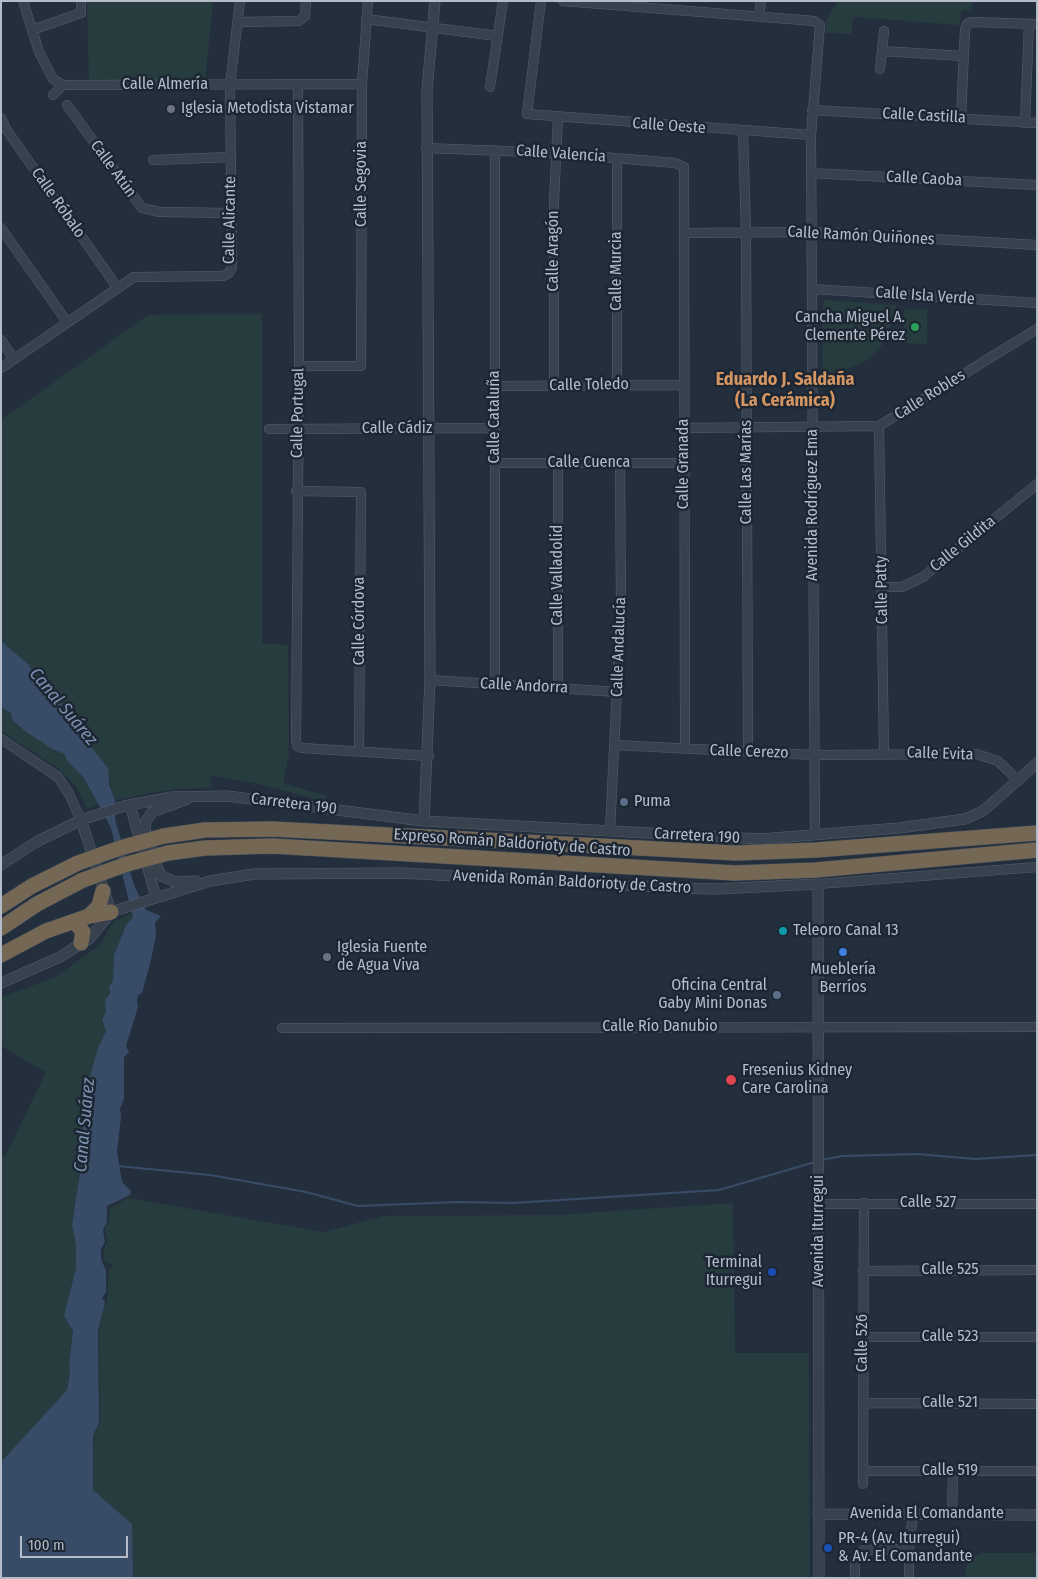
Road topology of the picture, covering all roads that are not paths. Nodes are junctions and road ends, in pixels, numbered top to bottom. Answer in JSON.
{"nodes":[{"id":1,"x":23,"y":1,"type":"edge"},
{"id":2,"x":81,"y":1,"type":"edge"},
{"id":3,"x":240,"y":1,"type":"edge"},
{"id":4,"x":306,"y":1,"type":"edge"},
{"id":5,"x":368,"y":1,"type":"edge"},
{"id":6,"x":435,"y":1,"type":"edge"},
{"id":7,"x":503,"y":1,"type":"edge"},
{"id":8,"x":541,"y":1,"type":"edge"},
{"id":9,"x":563,"y":1,"type":"edge"},
{"id":10,"x":697,"y":1,"type":"edge"},
{"id":11,"x":761,"y":1,"type":"edge"},
{"id":12,"x":570,"y":2,"type":"edge"},
{"id":13,"x":633,"y":4,"type":"edge"},
{"id":14,"x":696,"y":12,"type":"junction"},
{"id":15,"x":759,"y":16,"type":"junction"},
{"id":16,"x":366,"y":19,"type":"junction"},
{"id":17,"x":238,"y":22,"type":"junction"},
{"id":18,"x":1033,"y":24,"type":"edge"},
{"id":19,"x":432,"y":27,"type":"junction"},
{"id":20,"x":32,"y":30,"type":"junction"},
{"id":21,"x":884,"y":31,"type":"dead end"},
{"id":22,"x":497,"y":36,"type":"junction"},
{"id":23,"x":882,"y":51,"type":"junction"},
{"id":24,"x":963,"y":56,"type":"junction"},
{"id":25,"x":880,"y":69,"type":"dead end"},
{"id":26,"x":362,"y":84,"type":"junction"},
{"id":27,"x":63,"y":85,"type":"junction"},
{"id":28,"x":230,"y":85,"type":"junction"},
{"id":29,"x":298,"y":86,"type":"junction"},
{"id":30,"x":490,"y":87,"type":"dead end"},
{"id":31,"x":53,"y":95,"type":"dead end"},
{"id":32,"x":67,"y":105,"type":"dead end"},
{"id":33,"x":812,"y":110,"type":"junction"},
{"id":34,"x":558,"y":117,"type":"junction"},
{"id":35,"x":1,"y":118,"type":"edge"},
{"id":36,"x":961,"y":118,"type":"junction"},
{"id":37,"x":1025,"y":122,"type":"junction"},
{"id":38,"x":1037,"y":123,"type":"edge"},
{"id":39,"x":743,"y":132,"type":"junction"},
{"id":40,"x":810,"y":135,"type":"junction"},
{"id":41,"x":426,"y":148,"type":"junction"},
{"id":42,"x":495,"y":150,"type":"junction"},
{"id":43,"x":555,"y":153,"type":"junction"},
{"id":44,"x":230,"y":157,"type":"junction"},
{"id":45,"x":617,"y":158,"type":"junction"},
{"id":46,"x":153,"y":160,"type":"dead end"},
{"id":47,"x":810,"y":172,"type":"junction"},
{"id":48,"x":684,"y":178,"type":"joint"},
{"id":49,"x":1037,"y":186,"type":"edge"},
{"id":50,"x":231,"y":213,"type":"junction"},
{"id":51,"x":1,"y":228,"type":"edge"},
{"id":52,"x":811,"y":232,"type":"junction"},
{"id":53,"x":685,"y":233,"type":"junction"},
{"id":54,"x":746,"y":233,"type":"junction"},
{"id":55,"x":1037,"y":245,"type":"edge"},
{"id":56,"x":117,"y":286,"type":"junction"},
{"id":57,"x":812,"y":289,"type":"junction"},
{"id":58,"x":1037,"y":303,"type":"edge"},
{"id":59,"x":67,"y":322,"type":"junction"},
{"id":60,"x":1037,"y":329,"type":"edge"},
{"id":61,"x":1,"y":340,"type":"edge"},
{"id":62,"x":14,"y":359,"type":"junction"},
{"id":63,"x":299,"y":366,"type":"junction"},
{"id":64,"x":1,"y":368,"type":"edge"},
{"id":65,"x":617,"y":384,"type":"junction"},
{"id":66,"x":683,"y":385,"type":"junction"},
{"id":67,"x":494,"y":386,"type":"junction"},
{"id":68,"x":554,"y":386,"type":"junction"},
{"id":69,"x":879,"y":426,"type":"junction"},
{"id":70,"x":746,"y":427,"type":"junction"},
{"id":71,"x":813,"y":427,"type":"junction"},
{"id":72,"x":494,"y":428,"type":"junction"},
{"id":73,"x":684,"y":428,"type":"junction"},
{"id":74,"x":269,"y":429,"type":"dead end"},
{"id":75,"x":299,"y":429,"type":"junction"},
{"id":76,"x":428,"y":429,"type":"junction"},
{"id":77,"x":558,"y":462,"type":"junction"},
{"id":78,"x":495,"y":463,"type":"junction"},
{"id":79,"x":620,"y":463,"type":"junction"},
{"id":80,"x":684,"y":463,"type":"junction"},
{"id":81,"x":1037,"y":484,"type":"edge"},
{"id":82,"x":296,"y":491,"type":"junction"},
{"id":83,"x":882,"y":587,"type":"junction"},
{"id":84,"x":430,"y":680,"type":"junction"},
{"id":85,"x":495,"y":684,"type":"junction"},
{"id":86,"x":558,"y":688,"type":"junction"},
{"id":87,"x":618,"y":692,"type":"junction"},
{"id":88,"x":1,"y":739,"type":"edge"},
{"id":89,"x":615,"y":745,"type":"junction"},
{"id":90,"x":685,"y":749,"type":"junction"},
{"id":91,"x":359,"y":751,"type":"junction"},
{"id":92,"x":748,"y":753,"type":"junction"},
{"id":93,"x":884,"y":754,"type":"junction"},
{"id":94,"x":814,"y":755,"type":"junction"},
{"id":95,"x":428,"y":756,"type":"junction"},
{"id":96,"x":1037,"y":763,"type":"edge"},
{"id":97,"x":1018,"y":780,"type":"junction"},
{"id":98,"x":200,"y":795,"type":"junction"},
{"id":99,"x":127,"y":805,"type":"junction"},
{"id":100,"x":81,"y":820,"type":"junction"},
{"id":101,"x":424,"y":821,"type":"junction"},
{"id":102,"x":610,"y":831,"type":"junction"},
{"id":103,"x":1037,"y":833,"type":"edge"},
{"id":104,"x":815,"y":835,"type":"junction"},
{"id":105,"x":1037,"y":850,"type":"edge"},
{"id":106,"x":1,"y":865,"type":"edge"},
{"id":107,"x":1037,"y":867,"type":"edge"},
{"id":108,"x":210,"y":881,"type":"junction"},
{"id":109,"x":818,"y":884,"type":"junction"},
{"id":110,"x":104,"y":891,"type":"junction"},
{"id":111,"x":159,"y":896,"type":"junction"},
{"id":112,"x":1,"y":906,"type":"edge"},
{"id":113,"x":117,"y":910,"type":"junction"},
{"id":114,"x":89,"y":916,"type":"junction"},
{"id":115,"x":75,"y":922,"type":"junction"},
{"id":116,"x":1,"y":928,"type":"edge"},
{"id":117,"x":81,"y":943,"type":"junction"},
{"id":118,"x":1,"y":955,"type":"edge"},
{"id":119,"x":1,"y":983,"type":"edge"},
{"id":120,"x":818,"y":1026,"type":"junction"},
{"id":121,"x":1037,"y":1026,"type":"edge"},
{"id":122,"x":282,"y":1028,"type":"dead end"},
{"id":123,"x":864,"y":1203,"type":"junction"},
{"id":124,"x":819,"y":1204,"type":"junction"},
{"id":125,"x":1037,"y":1204,"type":"edge"},
{"id":126,"x":863,"y":1270,"type":"junction"},
{"id":127,"x":1037,"y":1270,"type":"edge"},
{"id":128,"x":863,"y":1337,"type":"junction"},
{"id":129,"x":1037,"y":1337,"type":"edge"},
{"id":130,"x":863,"y":1403,"type":"junction"},
{"id":131,"x":1037,"y":1404,"type":"edge"},
{"id":132,"x":1037,"y":1470,"type":"edge"},
{"id":133,"x":863,"y":1472,"type":"junction"},
{"id":134,"x":953,"y":1472,"type":"junction"},
{"id":135,"x":863,"y":1484,"type":"dead end"},
{"id":136,"x":818,"y":1514,"type":"junction"},
{"id":137,"x":913,"y":1514,"type":"junction"},
{"id":138,"x":952,"y":1514,"type":"junction"},
{"id":139,"x":1037,"y":1515,"type":"edge"},
{"id":140,"x":909,"y":1549,"type":"junction"},
{"id":141,"x":819,"y":1578,"type":"edge"},
{"id":142,"x":855,"y":1578,"type":"edge"},
{"id":143,"x":909,"y":1578,"type":"edge"}],
"edges":[{"from":1,"to":20,"type":"street"},
{"from":2,"to":20,"type":"street"},
{"from":3,"to":17,"type":"street","name":"Calle Alicante"},
{"from":4,"to":17,"type":"street"},
{"from":5,"to":16,"type":"street","name":"Calle Segovia"},
{"from":6,"to":19,"type":"street"},
{"from":7,"to":22,"type":"street"},
{"from":8,"to":34,"type":"street","name":"Calle Oeste"},
{"from":9,"to":12,"type":"street"},
{"from":10,"to":14,"type":"street"},
{"from":11,"to":15,"type":"street"},
{"from":12,"to":13,"type":"street"},
{"from":13,"to":14,"type":"street"},
{"from":14,"to":15,"type":"street"},
{"from":15,"to":33,"type":"street","name":"Avenida Rodríguez Ema"},
{"from":16,"to":19,"type":"street"},
{"from":16,"to":26,"type":"street","name":"Calle Segovia"},
{"from":17,"to":28,"type":"street","name":"Calle Alicante"},
{"from":18,"to":24,"type":"street"},
{"from":18,"to":37,"type":"street"},
{"from":19,"to":22,"type":"street"},
{"from":19,"to":41,"type":"street"},
{"from":20,"to":27,"type":"street"},
{"from":21,"to":23,"type":"street"},
{"from":22,"to":30,"type":"street"},
{"from":23,"to":24,"type":"street"},
{"from":23,"to":25,"type":"street"},
{"from":24,"to":36,"type":"street"},
{"from":26,"to":29,"type":"street","name":"Calle Almería"},
{"from":26,"to":63,"type":"street","name":"Calle Segovia"},
{"from":27,"to":28,"type":"street","name":"Calle Almería"},
{"from":27,"to":31,"type":"street"},
{"from":28,"to":29,"type":"street","name":"Calle Almería"},
{"from":28,"to":44,"type":"street","name":"Calle Alicante"},
{"from":29,"to":63,"type":"street","name":"Calle Portugal"},
{"from":32,"to":50,"type":"street","name":"Calle Atún"},
{"from":33,"to":36,"type":"street","name":"Calle Castilla"},
{"from":33,"to":40,"type":"street","name":"Avenida Rodríguez Ema"},
{"from":34,"to":39,"type":"street","name":"Calle Oeste"},
{"from":34,"to":43,"type":"street","name":"Calle Aragón"},
{"from":35,"to":56,"type":"street","name":"Calle Róbalo"},
{"from":36,"to":37,"type":"street","name":"Calle Castilla"},
{"from":37,"to":38,"type":"street","name":"Calle Castilla"},
{"from":39,"to":40,"type":"street","name":"Calle Oeste"},
{"from":39,"to":54,"type":"street","name":"Calle Las Marías"},
{"from":40,"to":47,"type":"street","name":"Avenida Rodríguez Ema"},
{"from":41,"to":42,"type":"street","name":"Calle Valencia"},
{"from":41,"to":76,"type":"street"},
{"from":42,"to":43,"type":"street","name":"Calle Valencia"},
{"from":42,"to":67,"type":"street","name":"Calle Cataluña"},
{"from":43,"to":45,"type":"street","name":"Calle Valencia"},
{"from":43,"to":68,"type":"street","name":"Calle Aragón"},
{"from":44,"to":46,"type":"street"},
{"from":44,"to":50,"type":"street","name":"Calle Alicante"},
{"from":45,"to":48,"type":"street","name":"Calle Valencia"},
{"from":45,"to":65,"type":"street","name":"Calle Murcia"},
{"from":47,"to":49,"type":"street","name":"Calle Caoba"},
{"from":47,"to":52,"type":"street","name":"Avenida Rodríguez Ema"},
{"from":48,"to":53,"type":"street","name":"Calle Granada"},
{"from":50,"to":56,"type":"street","name":"Calle Alicante"},
{"from":51,"to":59,"type":"street"},
{"from":52,"to":54,"type":"street","name":"Calle Ramón Quiñones"},
{"from":52,"to":55,"type":"street","name":"Calle Ramón Quiñones"},
{"from":52,"to":57,"type":"street","name":"Avenida Rodríguez Ema"},
{"from":53,"to":54,"type":"street","name":"Calle Ramón Quiñones"},
{"from":53,"to":66,"type":"street","name":"Calle Granada"},
{"from":54,"to":70,"type":"street","name":"Calle Las Marías"},
{"from":56,"to":59,"type":"street","name":"Calle Alicante"},
{"from":57,"to":58,"type":"street","name":"Calle Isla Verde"},
{"from":57,"to":71,"type":"street","name":"Avenida Rodríguez Ema"},
{"from":59,"to":62,"type":"street","name":"Calle Alicante"},
{"from":60,"to":69,"type":"street","name":"Calle Robles"},
{"from":61,"to":62,"type":"street"},
{"from":62,"to":64,"type":"street","name":"Calle Alicante"},
{"from":63,"to":75,"type":"street","name":"Calle Portugal"},
{"from":65,"to":66,"type":"street","name":"Calle Toledo"},
{"from":65,"to":68,"type":"street","name":"Calle Toledo"},
{"from":66,"to":73,"type":"street","name":"Calle Granada"},
{"from":67,"to":68,"type":"street","name":"Calle Toledo"},
{"from":67,"to":72,"type":"street","name":"Calle Cataluña"},
{"from":69,"to":71,"type":"street","name":"Calle Robles"},
{"from":69,"to":83,"type":"street","name":"Calle Patty"},
{"from":70,"to":71,"type":"street","name":"Calle Robles"},
{"from":70,"to":73,"type":"street","name":"Calle Robles"},
{"from":70,"to":92,"type":"street","name":"Calle Las Marías"},
{"from":71,"to":94,"type":"street","name":"Avenida Rodríguez Ema"},
{"from":72,"to":76,"type":"street","name":"Calle Cádiz"},
{"from":72,"to":78,"type":"street","name":"Calle Cataluña"},
{"from":73,"to":80,"type":"street","name":"Calle Granada"},
{"from":74,"to":75,"type":"street","name":"Calle Cádiz"},
{"from":75,"to":76,"type":"street","name":"Calle Cádiz"},
{"from":75,"to":82,"type":"street","name":"Calle Portugal"},
{"from":76,"to":84,"type":"street"},
{"from":77,"to":78,"type":"street","name":"Calle Cuenca"},
{"from":77,"to":79,"type":"street","name":"Calle Cuenca"},
{"from":77,"to":86,"type":"street","name":"Calle Valladolid"},
{"from":78,"to":85,"type":"street","name":"Calle Cataluña"},
{"from":79,"to":80,"type":"street","name":"Calle Cuenca"},
{"from":79,"to":87,"type":"street","name":"Calle Andalucía"},
{"from":80,"to":90,"type":"street","name":"Calle Granada"},
{"from":81,"to":83,"type":"street","name":"Calle Gildita"},
{"from":82,"to":91,"type":"street","name":"Calle Portugal"},
{"from":82,"to":91,"type":"street","name":"Calle Córdova"},
{"from":83,"to":93,"type":"street","name":"Calle Patty"},
{"from":84,"to":85,"type":"street","name":"Calle Andorra"},
{"from":84,"to":95,"type":"street"},
{"from":85,"to":86,"type":"street","name":"Calle Andorra"},
{"from":86,"to":87,"type":"street","name":"Calle Andorra"},
{"from":87,"to":89,"type":"street","name":"Calle Andalucía"},
{"from":88,"to":100,"type":"street"},
{"from":89,"to":90,"type":"street","name":"Calle Cerezo"},
{"from":89,"to":102,"type":"street","name":"Calle Andalucía"},
{"from":90,"to":92,"type":"street","name":"Calle Cerezo"},
{"from":91,"to":95,"type":"street"},
{"from":92,"to":94,"type":"street","name":"Calle Cerezo"},
{"from":93,"to":94,"type":"street","name":"Calle Cerezo"},
{"from":93,"to":97,"type":"street","name":"Calle Evita"},
{"from":94,"to":104,"type":"street","name":"Avenida Rodríguez Ema"},
{"from":95,"to":101,"type":"street"},
{"from":96,"to":97,"type":"street","name":"Carretera 190"},
{"from":97,"to":104,"type":"street","name":"Carretera 190"},
{"from":98,"to":99,"type":"street","name":"Carretera 190"},
{"from":98,"to":101,"type":"street","name":"Carretera 190"},
{"from":98,"to":108,"type":"street"},
{"from":99,"to":100,"type":"street","name":"Carretera 190"},
{"from":99,"to":111,"type":"street"},
{"from":100,"to":106,"type":"street","name":"Carretera 190"},
{"from":100,"to":110,"type":"street"},
{"from":101,"to":102,"type":"street","name":"Carretera 190"},
{"from":102,"to":104,"type":"street","name":"Carretera 190"},
{"from":103,"to":112,"type":"highway","name":"Expreso Román Baldorioty de Castro","bridge":true},
{"from":105,"to":116,"type":"highway","name":"Expreso Román Baldorioty de Castro","bridge":true},
{"from":107,"to":109,"type":"street","name":"Avenida Román Baldorioty de Castro"},
{"from":108,"to":109,"type":"street","name":"Avenida Román Baldorioty de Castro"},
{"from":108,"to":111,"type":"street","name":"Avenida Román Baldorioty de Castro"},
{"from":109,"to":120,"type":"street","name":"Avenida Iturregui"},
{"from":110,"to":113,"type":"street"},
{"from":110,"to":114,"type":"highway"},
{"from":111,"to":113,"type":"street","name":"Avenida Román Baldorioty de Castro"},
{"from":113,"to":114,"type":"highway"},
{"from":113,"to":117,"type":"street"},
{"from":114,"to":115,"type":"highway"},
{"from":115,"to":117,"type":"highway"},
{"from":115,"to":118,"type":"highway"},
{"from":117,"to":119,"type":"street"},
{"from":120,"to":121,"type":"street","name":"Calle Río Danubio"},
{"from":120,"to":122,"type":"street","name":"Calle Río Danubio"},
{"from":120,"to":124,"type":"street","name":"Avenida Iturregui"},
{"from":123,"to":124,"type":"street","name":"Calle 527"},
{"from":123,"to":125,"type":"street","name":"Calle 527"},
{"from":123,"to":126,"type":"street","name":"Calle 526"},
{"from":124,"to":136,"type":"street","name":"Avenida Iturregui"},
{"from":126,"to":127,"type":"street","name":"Calle 525"},
{"from":126,"to":128,"type":"street","name":"Calle 526"},
{"from":128,"to":129,"type":"street","name":"Calle 523"},
{"from":128,"to":130,"type":"street","name":"Calle 526"},
{"from":130,"to":131,"type":"street","name":"Calle 521"},
{"from":130,"to":133,"type":"street","name":"Calle 526"},
{"from":132,"to":134,"type":"street","name":"Calle 519"},
{"from":133,"to":134,"type":"street","name":"Calle 519"},
{"from":133,"to":135,"type":"street","name":"Calle 526"},
{"from":134,"to":138,"type":"street"},
{"from":136,"to":137,"type":"street","name":"Avenida El Comandante"},
{"from":136,"to":141,"type":"street","name":"Avenida Iturregui"},
{"from":137,"to":138,"type":"street","name":"Avenida El Comandante"},
{"from":137,"to":140,"type":"street"},
{"from":138,"to":139,"type":"street","name":"Avenida El Comandante"},
{"from":140,"to":142,"type":"street"},
{"from":140,"to":143,"type":"street"}]}
